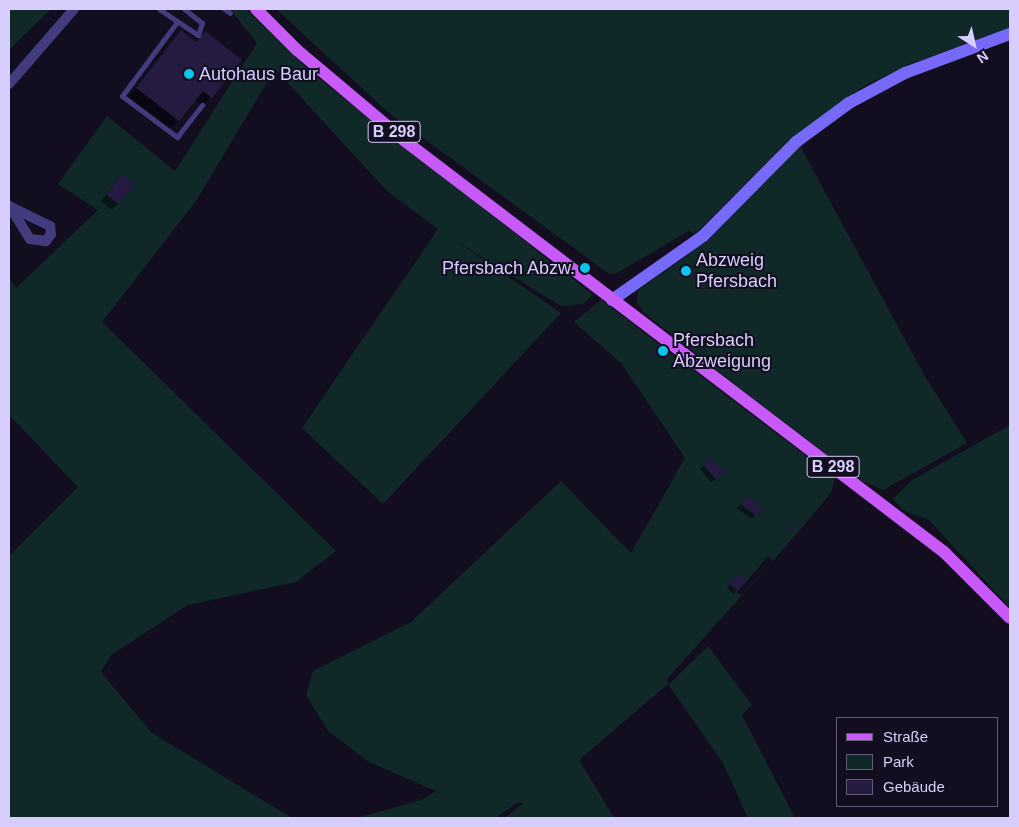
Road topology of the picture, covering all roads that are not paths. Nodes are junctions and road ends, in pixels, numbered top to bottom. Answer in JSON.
{"nodes":[{"id":1,"x":74,"y":9,"type":"edge"},
{"id":2,"x":159,"y":9,"type":"edge"},
{"id":3,"x":184,"y":9,"type":"edge"},
{"id":4,"x":224,"y":9,"type":"edge"},
{"id":5,"x":256,"y":9,"type":"edge"},
{"id":6,"x":230,"y":13,"type":"dead end"},
{"id":7,"x":177,"y":22,"type":"junction"},
{"id":8,"x":1010,"y":34,"type":"edge"},
{"id":9,"x":9,"y":84,"type":"edge"},
{"id":10,"x":202,"y":105,"type":"dead end"},
{"id":11,"x":612,"y":300,"type":"junction"},
{"id":12,"x":1010,"y":618,"type":"edge"}],
"edges":[{"from":1,"to":9,"type":"street"},
{"from":2,"to":7,"type":"lane"},
{"from":3,"to":7,"type":"lane"},
{"from":4,"to":6,"type":"lane"},
{"from":5,"to":11,"type":"main road","number":"B 298"},
{"from":7,"to":10,"type":"lane"},
{"from":8,"to":11,"type":"main road"},
{"from":11,"to":12,"type":"main road","number":"B 298"}]}
